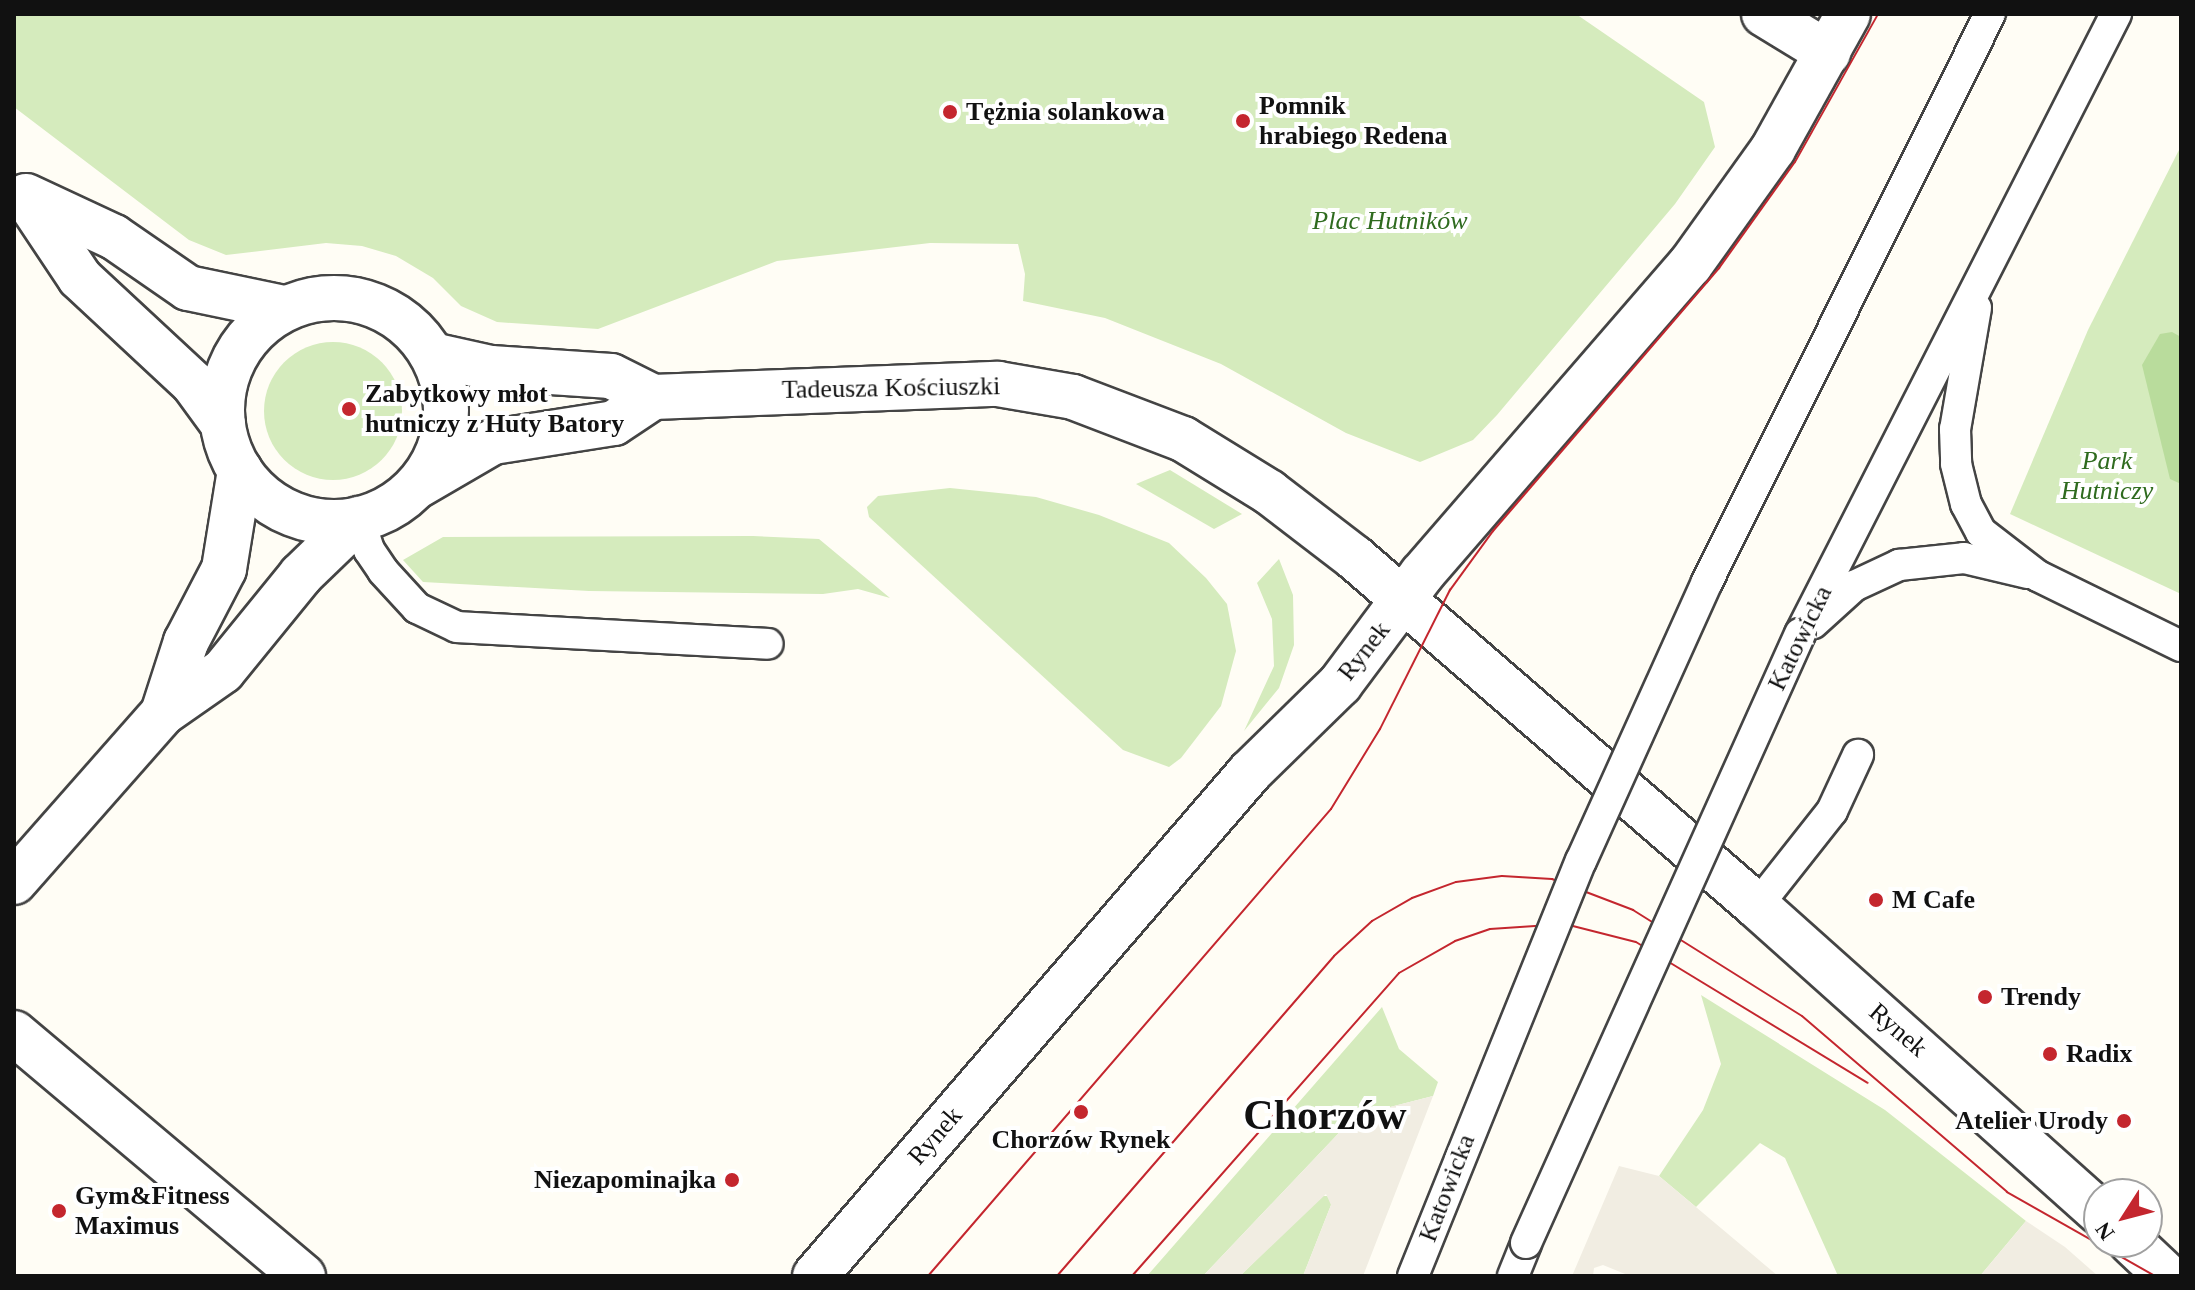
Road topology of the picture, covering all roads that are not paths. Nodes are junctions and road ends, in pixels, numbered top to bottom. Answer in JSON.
{"nodes":[{"id":1,"x":1764,"y":14,"type":"edge"},
{"id":2,"x":1848,"y":14,"type":"edge"},
{"id":3,"x":1990,"y":14,"type":"edge"},
{"id":4,"x":2116,"y":14,"type":"edge"},
{"id":5,"x":1828,"y":53,"type":"junction"},
{"id":6,"x":20,"y":192,"type":"edge"},
{"id":7,"x":1982,"y":274,"type":"junction"},
{"id":8,"x":284,"y":308,"type":"junction"},
{"id":9,"x":432,"y":355,"type":"junction"},
{"id":10,"x":653,"y":397,"type":"junction"},
{"id":11,"x":223,"y":424,"type":"junction"},
{"id":12,"x":240,"y":470,"type":"junction"},
{"id":13,"x":419,"y":485,"type":"junction"},
{"id":14,"x":359,"y":519,"type":"junction"},
{"id":15,"x":2038,"y":576,"type":"junction"},
{"id":16,"x":1404,"y":600,"type":"junction"},
{"id":17,"x":1800,"y":634,"type":"junction"},
{"id":18,"x":768,"y":644,"type":"dead end"},
{"id":19,"x":2181,"y":646,"type":"edge"},
{"id":20,"x":163,"y":713,"type":"junction"},
{"id":21,"x":1858,"y":755,"type":"dead end"},
{"id":22,"x":14,"y":882,"type":"edge"},
{"id":23,"x":1757,"y":906,"type":"junction"},
{"id":24,"x":14,"y":1033,"type":"edge"},
{"id":25,"x":2083,"y":1197,"type":"edge"},
{"id":26,"x":2148,"y":1258,"type":"edge"},
{"id":27,"x":303,"y":1276,"type":"edge"},
{"id":28,"x":815,"y":1276,"type":"edge"},
{"id":29,"x":1413,"y":1276,"type":"edge"},
{"id":30,"x":1513,"y":1276,"type":"edge"},
{"id":31,"x":2167,"y":1276,"type":"edge"}],
"edges":[{"from":1,"to":5,"type":"street"},
{"from":2,"to":5,"type":"street"},
{"from":3,"to":29,"type":"lane","name":"Katowicka","bridge":true},
{"from":4,"to":7,"type":"lane","name":"Katowicka"},
{"from":5,"to":16,"type":"street"},
{"from":6,"to":8,"type":"street"},
{"from":6,"to":11,"type":"street"},
{"from":7,"to":15,"type":"lane"},
{"from":7,"to":17,"type":"lane","name":"Katowicka"},
{"from":8,"to":9,"type":"street"},
{"from":8,"to":11,"type":"street"},
{"from":9,"to":10,"type":"street","name":"Tadeusza Kościuszki"},
{"from":9,"to":13,"type":"street"},
{"from":10,"to":13,"type":"street"},
{"from":10,"to":16,"type":"street","name":"Tadeusza Kościuszki"},
{"from":11,"to":12,"type":"street"},
{"from":12,"to":14,"type":"street"},
{"from":12,"to":20,"type":"street"},
{"from":13,"to":14,"type":"street"},
{"from":14,"to":18,"type":"lane"},
{"from":14,"to":20,"type":"street"},
{"from":15,"to":17,"type":"lane"},
{"from":15,"to":19,"type":"lane"},
{"from":16,"to":23,"type":"street","name":"Rynek"},
{"from":16,"to":28,"type":"street","name":"Rynek"},
{"from":17,"to":30,"type":"lane","name":"Katowicka","bridge":true},
{"from":20,"to":22,"type":"street"},
{"from":21,"to":23,"type":"lane"},
{"from":23,"to":25,"type":"street","name":"Rynek"},
{"from":24,"to":27,"type":"street"},
{"from":26,"to":31,"type":"street"}]}
